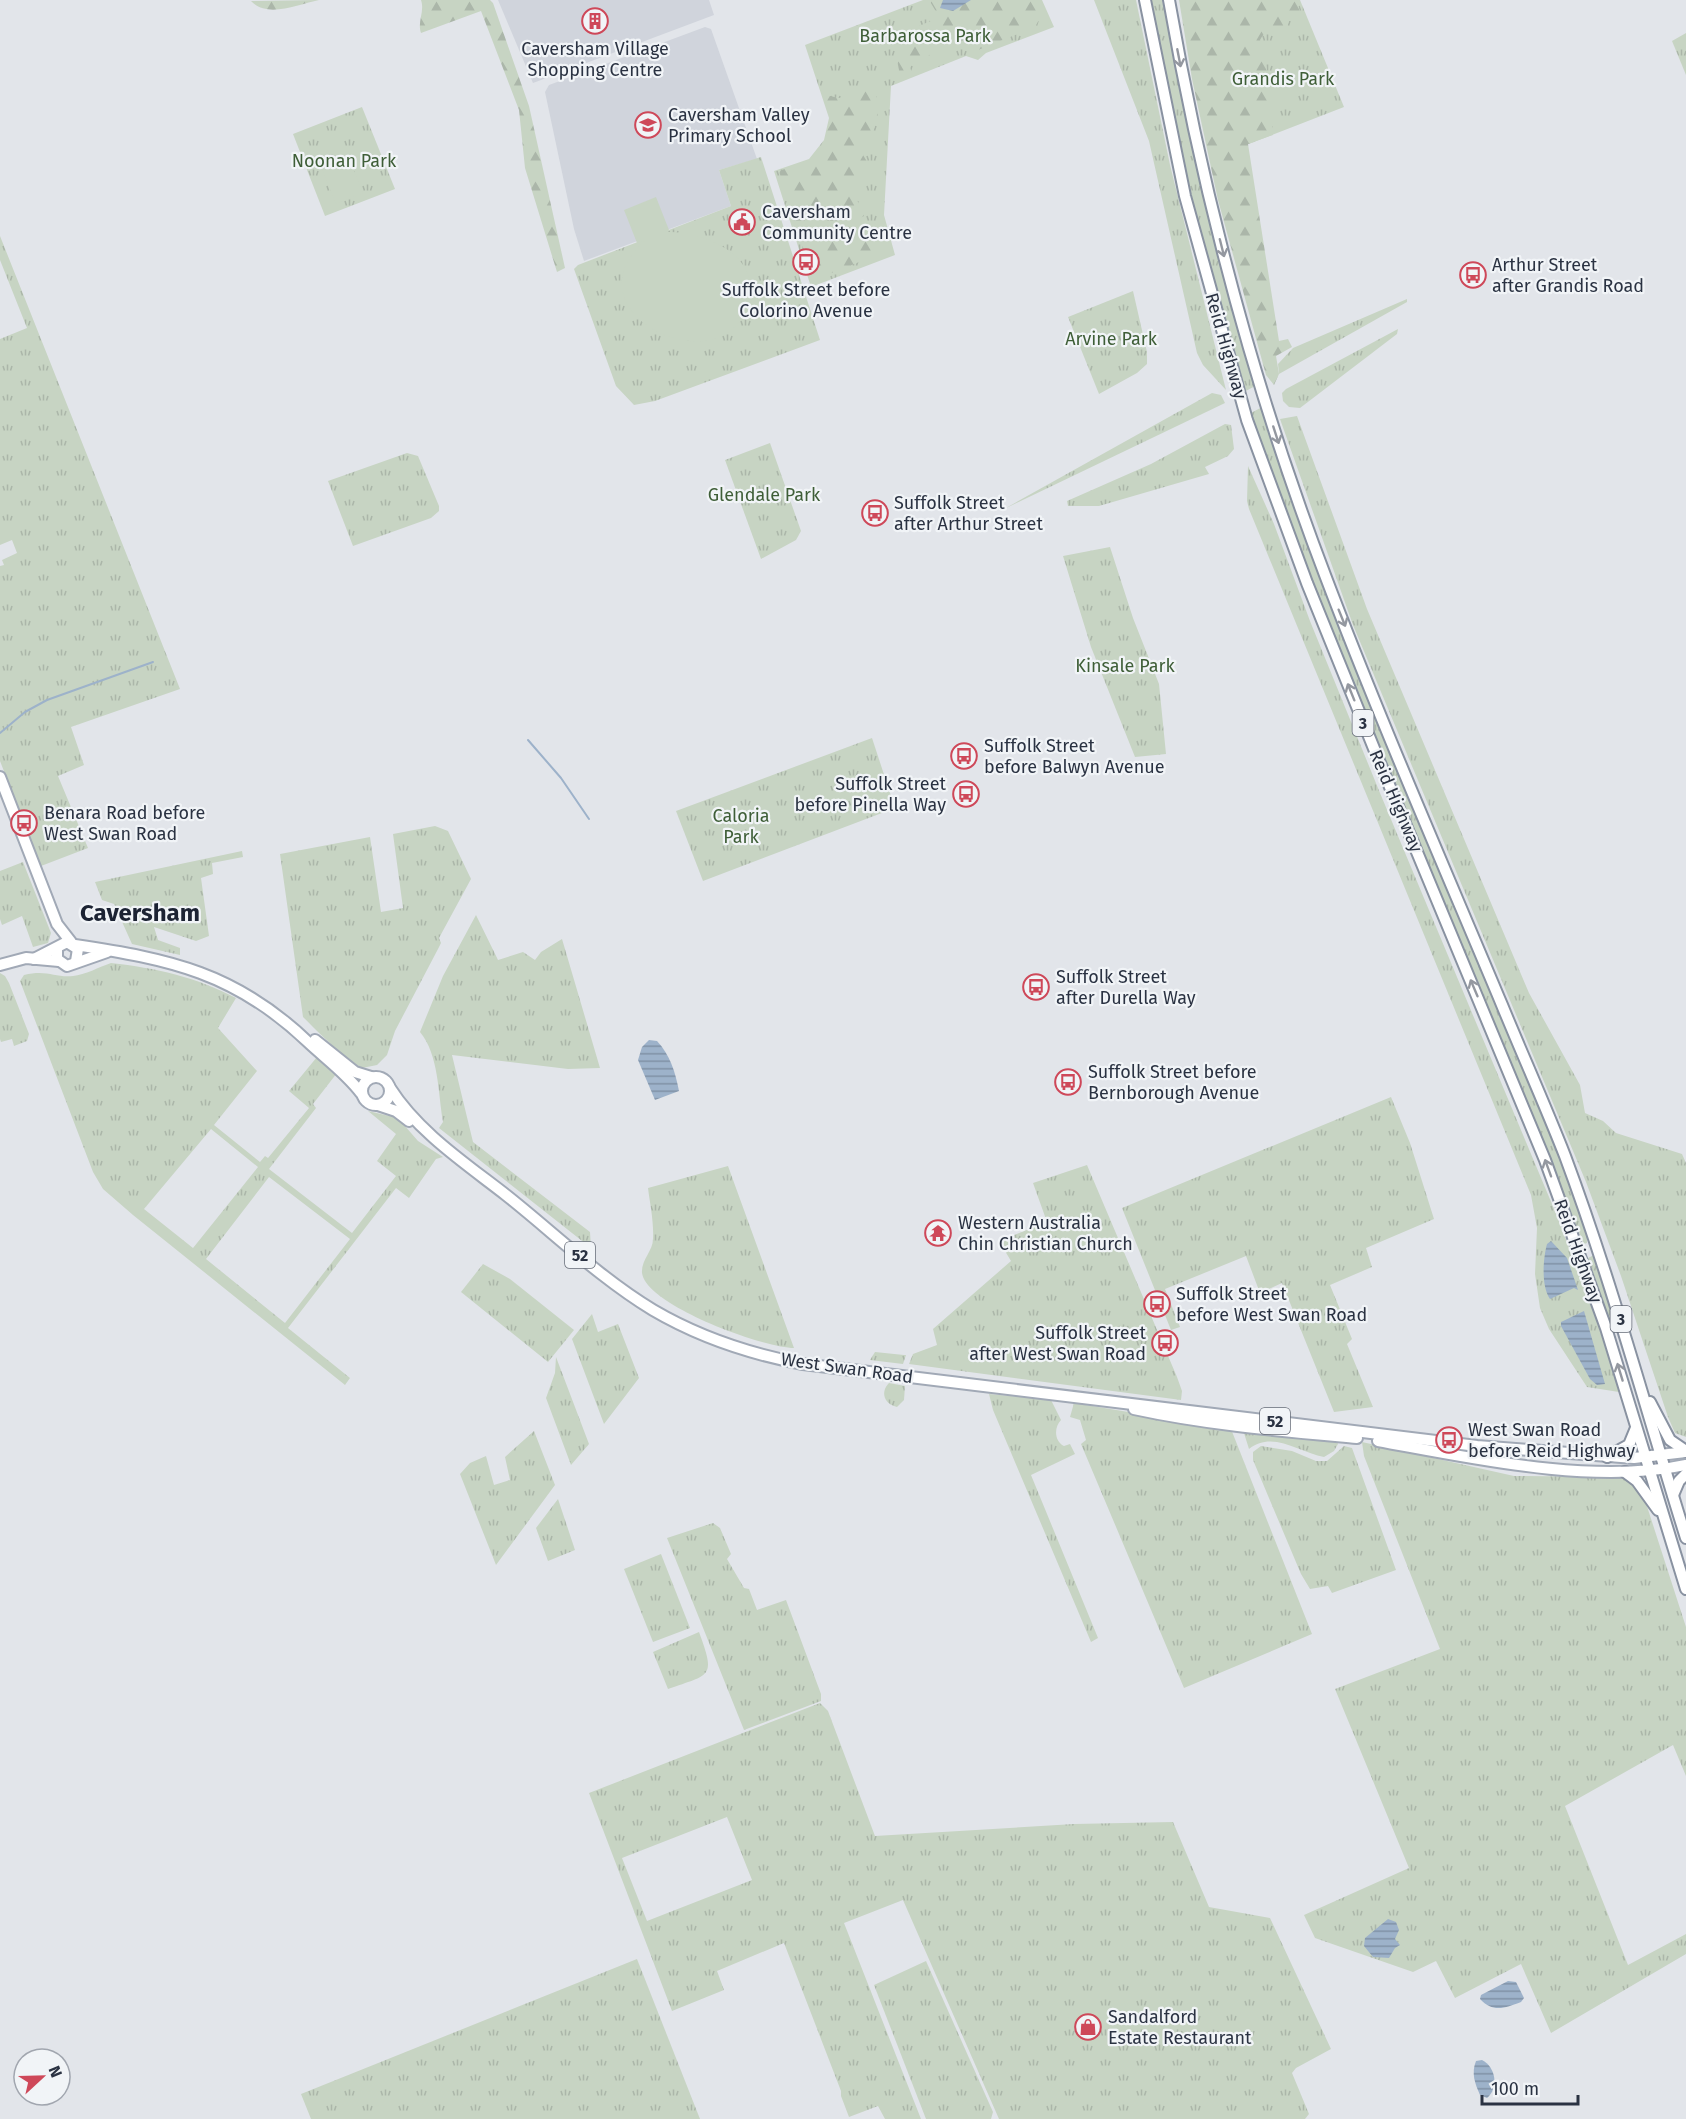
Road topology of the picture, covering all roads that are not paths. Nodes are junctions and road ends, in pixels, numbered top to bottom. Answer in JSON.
{"nodes":[{"id":1,"x":1145,"y":0,"type":"edge"},
{"id":2,"x":1169,"y":0,"type":"edge"},
{"id":3,"x":0,"y":777,"type":"edge"},
{"id":4,"x":58,"y":925,"type":"junction"},
{"id":5,"x":73,"y":944,"type":"junction"},
{"id":6,"x":58,"y":947,"type":"junction"},
{"id":7,"x":110,"y":951,"type":"junction"},
{"id":8,"x":34,"y":959,"type":"junction"},
{"id":9,"x":59,"y":962,"type":"junction"},
{"id":10,"x":76,"y":962,"type":"junction"},
{"id":11,"x":0,"y":965,"type":"edge"},
{"id":12,"x":301,"y":1034,"type":"junction"},
{"id":13,"x":371,"y":1077,"type":"junction"},
{"id":14,"x":390,"y":1088,"type":"junction"},
{"id":15,"x":361,"y":1093,"type":"junction"},
{"id":16,"x":378,"y":1105,"type":"junction"},
{"id":17,"x":450,"y":1151,"type":"junction"},
{"id":18,"x":1644,"y":1395,"type":"junction"},
{"id":19,"x":1090,"y":1400,"type":"junction"},
{"id":20,"x":1636,"y":1428,"type":"junction"},
{"id":21,"x":1686,"y":1451,"type":"edge"},
{"id":22,"x":1661,"y":1456,"type":"junction"},
{"id":23,"x":1607,"y":1457,"type":"junction"},
{"id":24,"x":1645,"y":1457,"type":"junction"},
{"id":25,"x":1686,"y":1465,"type":"edge"},
{"id":26,"x":1665,"y":1469,"type":"junction"},
{"id":27,"x":1649,"y":1470,"type":"junction"},
{"id":28,"x":1625,"y":1472,"type":"junction"},
{"id":29,"x":1686,"y":1474,"type":"edge"},
{"id":30,"x":1672,"y":1496,"type":"junction"},
{"id":31,"x":1661,"y":1512,"type":"junction"},
{"id":32,"x":1686,"y":1538,"type":"edge"},
{"id":33,"x":1686,"y":1589,"type":"edge"}],
"edges":[{"from":20,"to":1,"type":"main road","name":"Reid Highway","number":"3","one_way":true},
{"from":2,"to":18,"type":"main road","name":"Reid Highway","number":"3","one_way":true},
{"from":3,"to":4,"type":"main road"},
{"from":4,"to":5,"type":"main road"},
{"from":4,"to":6,"type":"main road"},
{"from":5,"to":6,"type":"main road","number":"52"},
{"from":5,"to":7,"type":"main road","number":"52"},
{"from":5,"to":10,"type":"main road"},
{"from":6,"to":8,"type":"main road","number":"52"},
{"from":6,"to":9,"type":"main road"},
{"from":7,"to":10,"type":"main road","number":"52"},
{"from":7,"to":12,"type":"main road","number":"52"},
{"from":8,"to":9,"type":"main road","number":"52"},
{"from":8,"to":11,"type":"main road","number":"52"},
{"from":9,"to":10,"type":"main road","number":"52"},
{"from":12,"to":13,"type":"main road","number":"52"},
{"from":12,"to":15,"type":"main road","number":"52"},
{"from":13,"to":14,"type":"main road","number":"52"},
{"from":13,"to":15,"type":"main road"},
{"from":14,"to":16,"type":"main road"},
{"from":14,"to":17,"type":"main road","name":"West Swan Road","number":"52"},
{"from":15,"to":16,"type":"main road","number":"52"},
{"from":16,"to":17,"type":"main road","name":"West Swan Road","number":"52"},
{"from":17,"to":19,"type":"main road","name":"West Swan Road","number":"52"},
{"from":18,"to":21,"type":"main road"},
{"from":18,"to":22,"type":"main road","name":"Reid Highway","number":"3"},
{"from":19,"to":23,"type":"main road","name":"West Swan Road","number":"52"},
{"from":19,"to":28,"type":"main road","name":"West Swan Road","number":"52"},
{"from":20,"to":23,"type":"main road"},
{"from":20,"to":24,"type":"main road","name":"Reid Highway","number":"3"},
{"from":21,"to":22,"type":"main road","name":"West Swan Road","number":"52"},
{"from":22,"to":24,"type":"main road","name":"West Swan Road","number":"52"},
{"from":22,"to":26,"type":"main road","name":"Reid Highway","number":"3"},
{"from":23,"to":24,"type":"main road","name":"West Swan Road","number":"52"},
{"from":24,"to":27,"type":"main road","name":"Reid Highway","number":"3"},
{"from":25,"to":26,"type":"main road","name":"West Swan Road","number":"52"},
{"from":26,"to":27,"type":"main road","name":"West Swan Road","number":"52"},
{"from":26,"to":30,"type":"main road","name":"Reid Highway","number":"3"},
{"from":27,"to":28,"type":"main road","name":"West Swan Road","number":"52"},
{"from":27,"to":31,"type":"main road","name":"Reid Highway","number":"3"},
{"from":28,"to":31,"type":"main road"},
{"from":29,"to":30,"type":"main road"},
{"from":30,"to":32,"type":"main road","name":"Reid Highway","number":"3"},
{"from":31,"to":33,"type":"main road","name":"Reid Highway","number":"3"}]}
